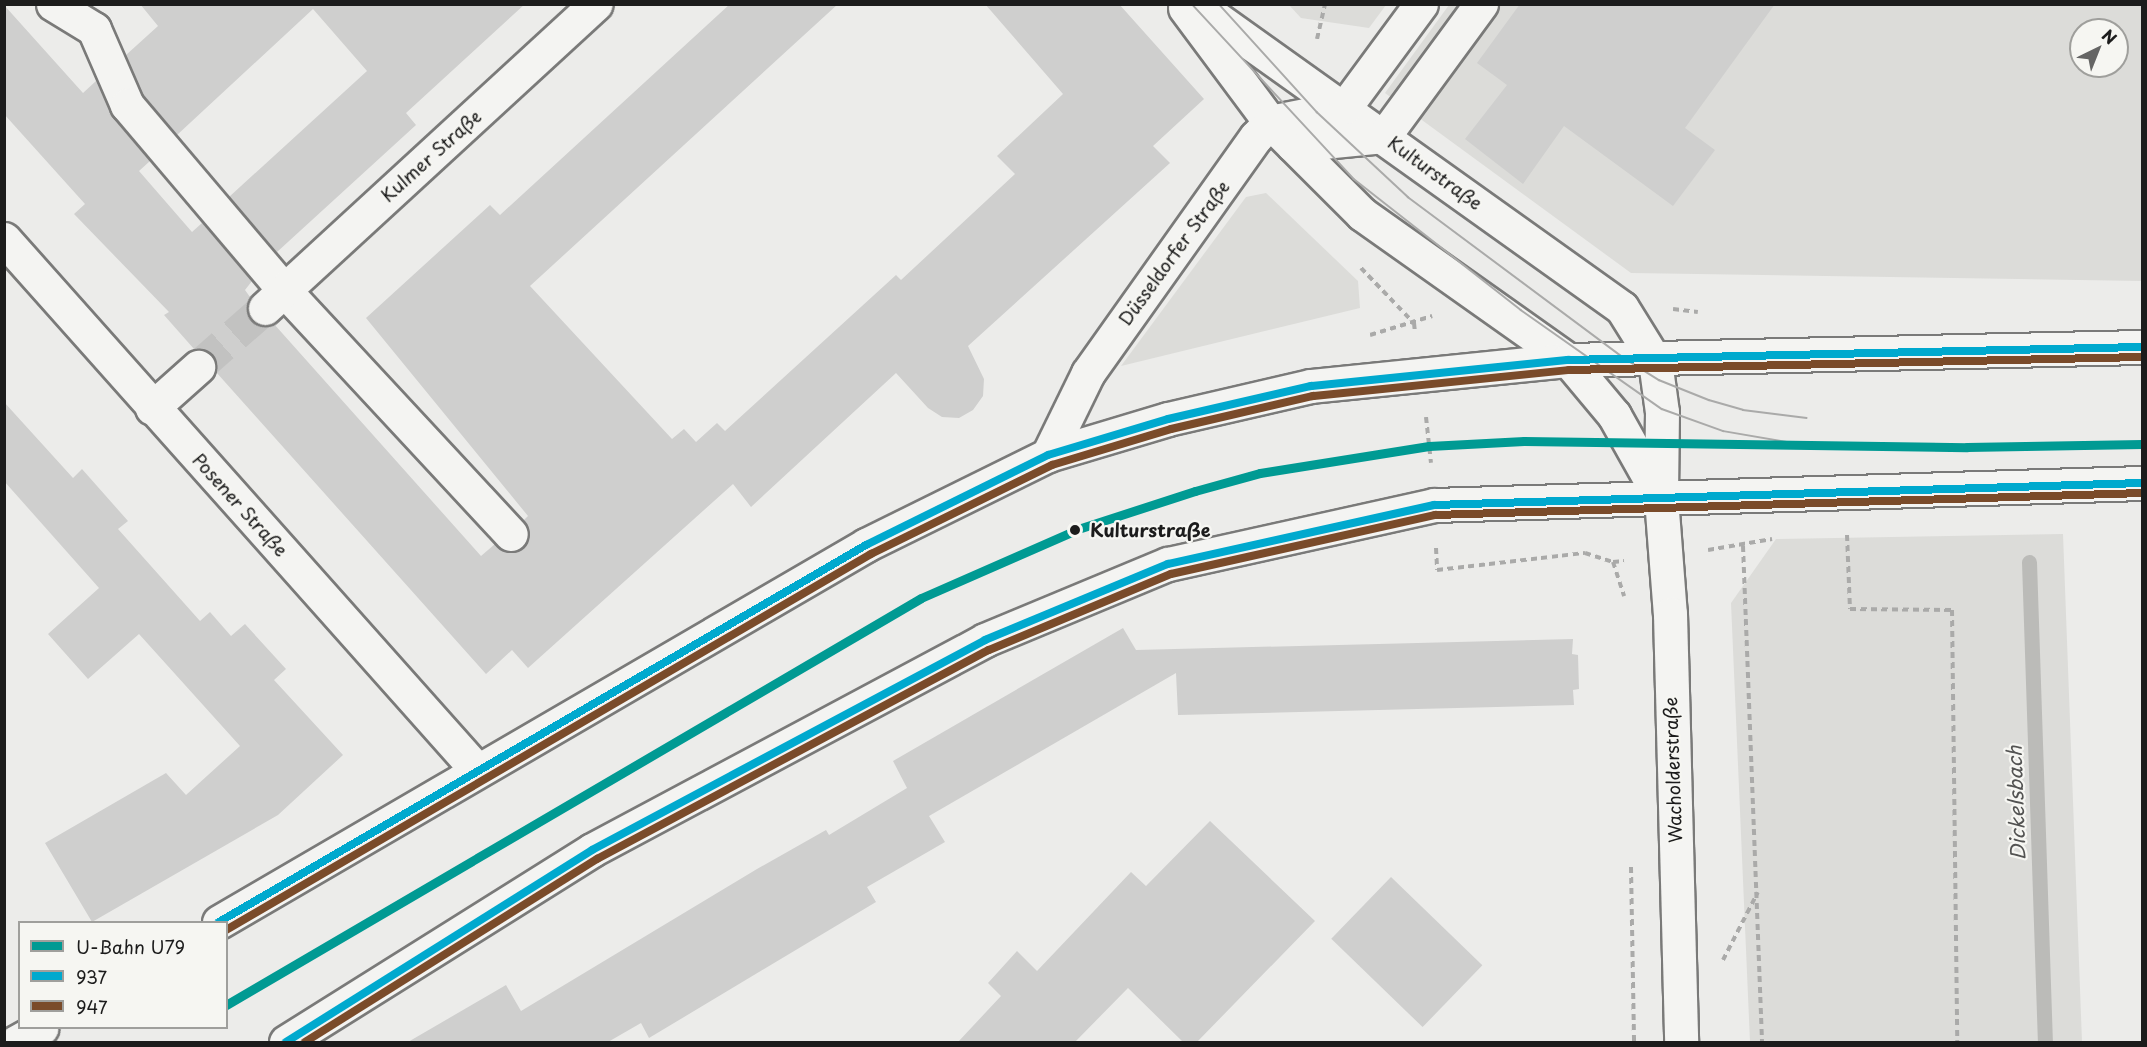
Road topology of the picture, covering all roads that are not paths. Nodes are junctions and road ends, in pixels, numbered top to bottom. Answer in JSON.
{"nodes":[{"id":1,"x":53,"y":4,"type":"edge"},
{"id":2,"x":596,"y":4,"type":"edge"},
{"id":3,"x":1182,"y":4,"type":"edge"},
{"id":4,"x":1196,"y":4,"type":"edge"},
{"id":5,"x":1421,"y":4,"type":"edge"},
{"id":6,"x":1482,"y":4,"type":"edge"},
{"id":7,"x":1345,"y":107,"type":"junction"},
{"id":8,"x":1270,"y":122,"type":"junction"},
{"id":9,"x":1384,"y":136,"type":"junction"},
{"id":10,"x":1293,"y":145,"type":"junction"},
{"id":11,"x":4,"y":239,"type":"edge"},
{"id":12,"x":275,"y":299,"type":"junction"},
{"id":13,"x":2142,"y":347,"type":"edge"},
{"id":14,"x":1568,"y":360,"type":"junction"},
{"id":15,"x":1655,"y":361,"type":"junction"},
{"id":16,"x":198,"y":367,"type":"tunnel mouth"},
{"id":17,"x":152,"y":408,"type":"junction"},
{"id":18,"x":1048,"y":455,"type":"junction"},
{"id":19,"x":2142,"y":483,"type":"edge"},
{"id":20,"x":1661,"y":498,"type":"junction"},
{"id":21,"x":511,"y":534,"type":"dead end"},
{"id":22,"x":477,"y":770,"type":"junction"},
{"id":23,"x":221,"y":921,"type":"edge"},
{"id":24,"x":39,"y":1029,"type":"edge"},
{"id":25,"x":16,"y":1042,"type":"edge"},
{"id":26,"x":286,"y":1042,"type":"edge"},
{"id":27,"x":1681,"y":1042,"type":"edge"}],
"edges":[{"from":1,"to":12,"type":"main road"},
{"from":2,"to":12,"type":"main road","name":"Kulmer Straße"},
{"from":3,"to":8,"type":"main road"},
{"from":4,"to":7,"type":"main road","name":"Kulturstraße"},
{"from":5,"to":7,"type":"main road"},
{"from":6,"to":9,"type":"main road"},
{"from":7,"to":8,"type":"main road"},
{"from":7,"to":9,"type":"main road","name":"Kulturstraße"},
{"from":8,"to":10,"type":"main road"},
{"from":8,"to":18,"type":"main road","name":"Düsseldorfer Straße"},
{"from":9,"to":10,"type":"main road"},
{"from":9,"to":15,"type":"main road","name":"Kulturstraße"},
{"from":10,"to":14,"type":"main road"},
{"from":11,"to":17,"type":"main road","name":"Posener Straße"},
{"from":12,"to":21,"type":"main road"},
{"from":13,"to":15,"type":"main road"},
{"from":14,"to":15,"type":"main road"},
{"from":14,"to":18,"type":"main road"},
{"from":14,"to":20,"type":"main road","name":"Wacholderstraße"},
{"from":15,"to":20,"type":"main road","name":"Wacholderstraße"},
{"from":16,"to":17,"type":"main road"},
{"from":17,"to":22,"type":"main road","name":"Posener Straße"},
{"from":18,"to":22,"type":"main road"},
{"from":19,"to":20,"type":"main road"},
{"from":20,"to":26,"type":"main road"},
{"from":20,"to":27,"type":"main road","name":"Wacholderstraße"},
{"from":22,"to":23,"type":"main road"},
{"from":24,"to":25,"type":"main road"}]}
